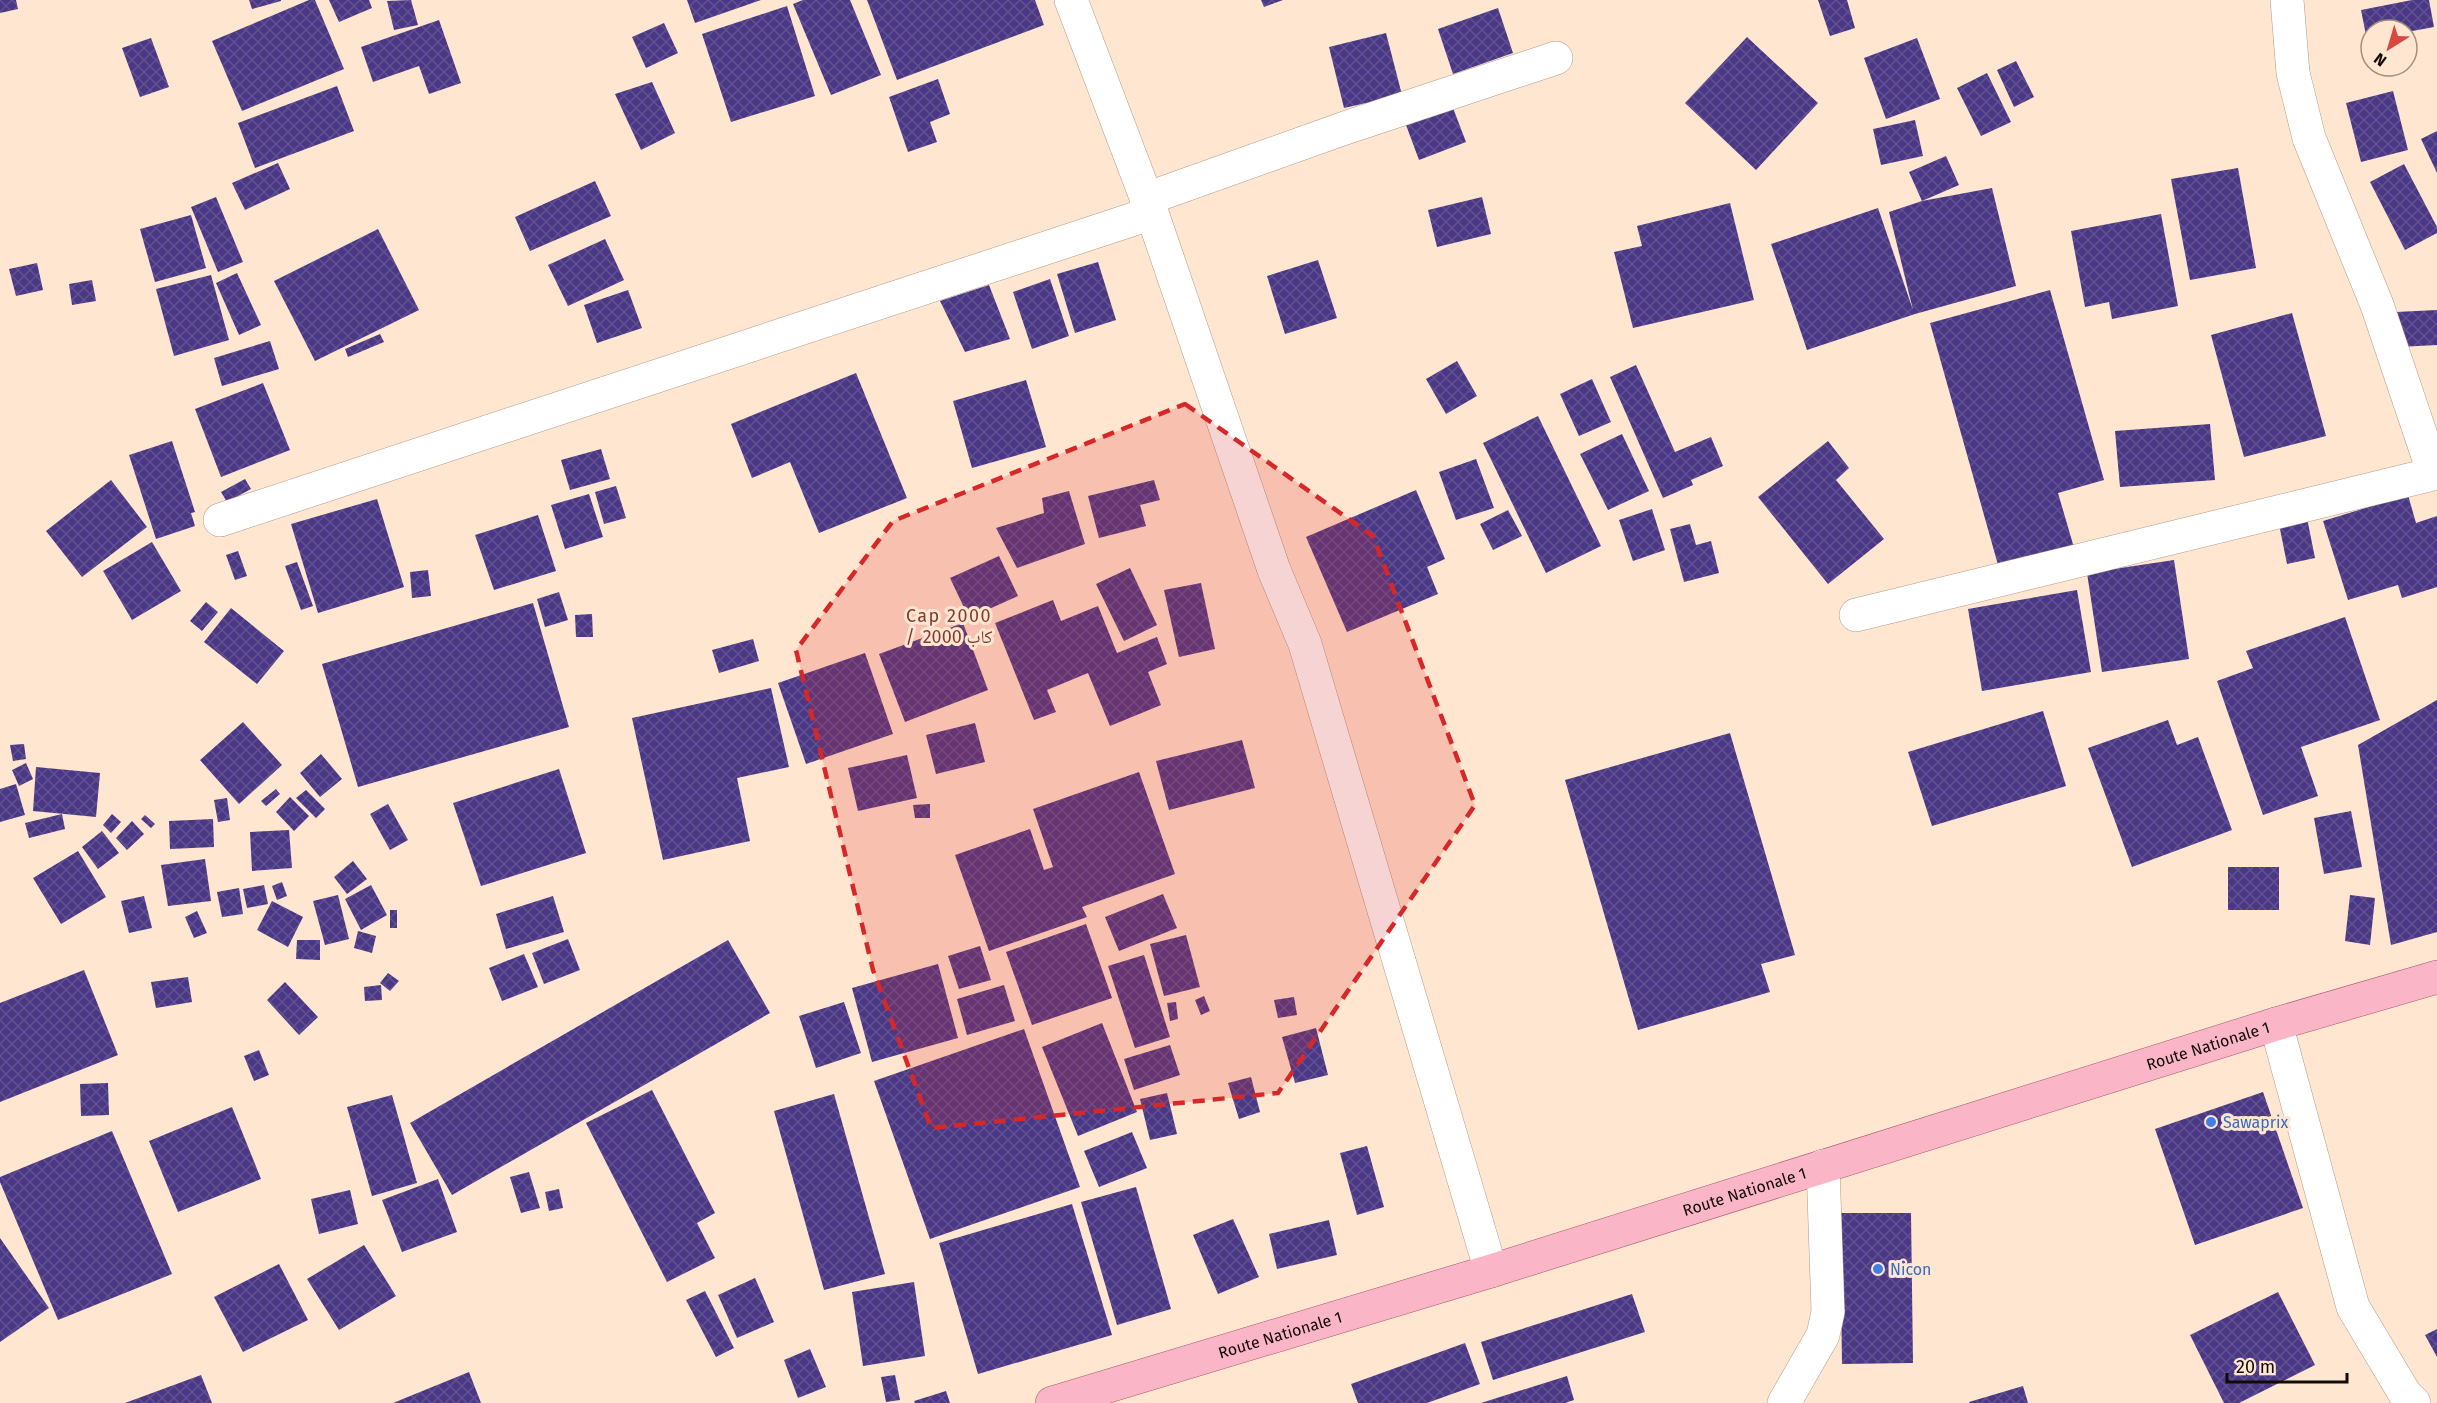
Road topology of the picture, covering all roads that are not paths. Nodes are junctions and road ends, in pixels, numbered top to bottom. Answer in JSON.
{"nodes":[{"id":1,"x":1071,"y":0,"type":"edge"},
{"id":2,"x":2287,"y":0,"type":"edge"},
{"id":3,"x":1556,"y":58,"type":"dead end"},
{"id":4,"x":1149,"y":206,"type":"junction"},
{"id":5,"x":2436,"y":473,"type":"edge"},
{"id":6,"x":220,"y":520,"type":"dead end"},
{"id":7,"x":1856,"y":615,"type":"dead end"},
{"id":8,"x":2437,"y":977,"type":"edge"},
{"id":9,"x":2276,"y":1024,"type":"junction"},
{"id":10,"x":1823,"y":1166,"type":"junction"},
{"id":11,"x":1491,"y":1270,"type":"junction"},
{"id":12,"x":1052,"y":1403,"type":"edge"},
{"id":13,"x":1784,"y":1403,"type":"edge"},
{"id":14,"x":2414,"y":1403,"type":"edge"}],
"edges":[{"from":1,"to":4,"type":"street"},
{"from":2,"to":5,"type":"street"},
{"from":3,"to":4,"type":"street"},
{"from":4,"to":6,"type":"street"},
{"from":4,"to":11,"type":"street"},
{"from":5,"to":7,"type":"street"},
{"from":8,"to":9,"type":"main road","name":"Route Nationale 1"},
{"from":9,"to":10,"type":"main road","name":"Route Nationale 1"},
{"from":9,"to":14,"type":"street"},
{"from":10,"to":11,"type":"main road","name":"Route Nationale 1"},
{"from":10,"to":13,"type":"street"},
{"from":11,"to":12,"type":"main road","name":"Route Nationale 1"}]}
